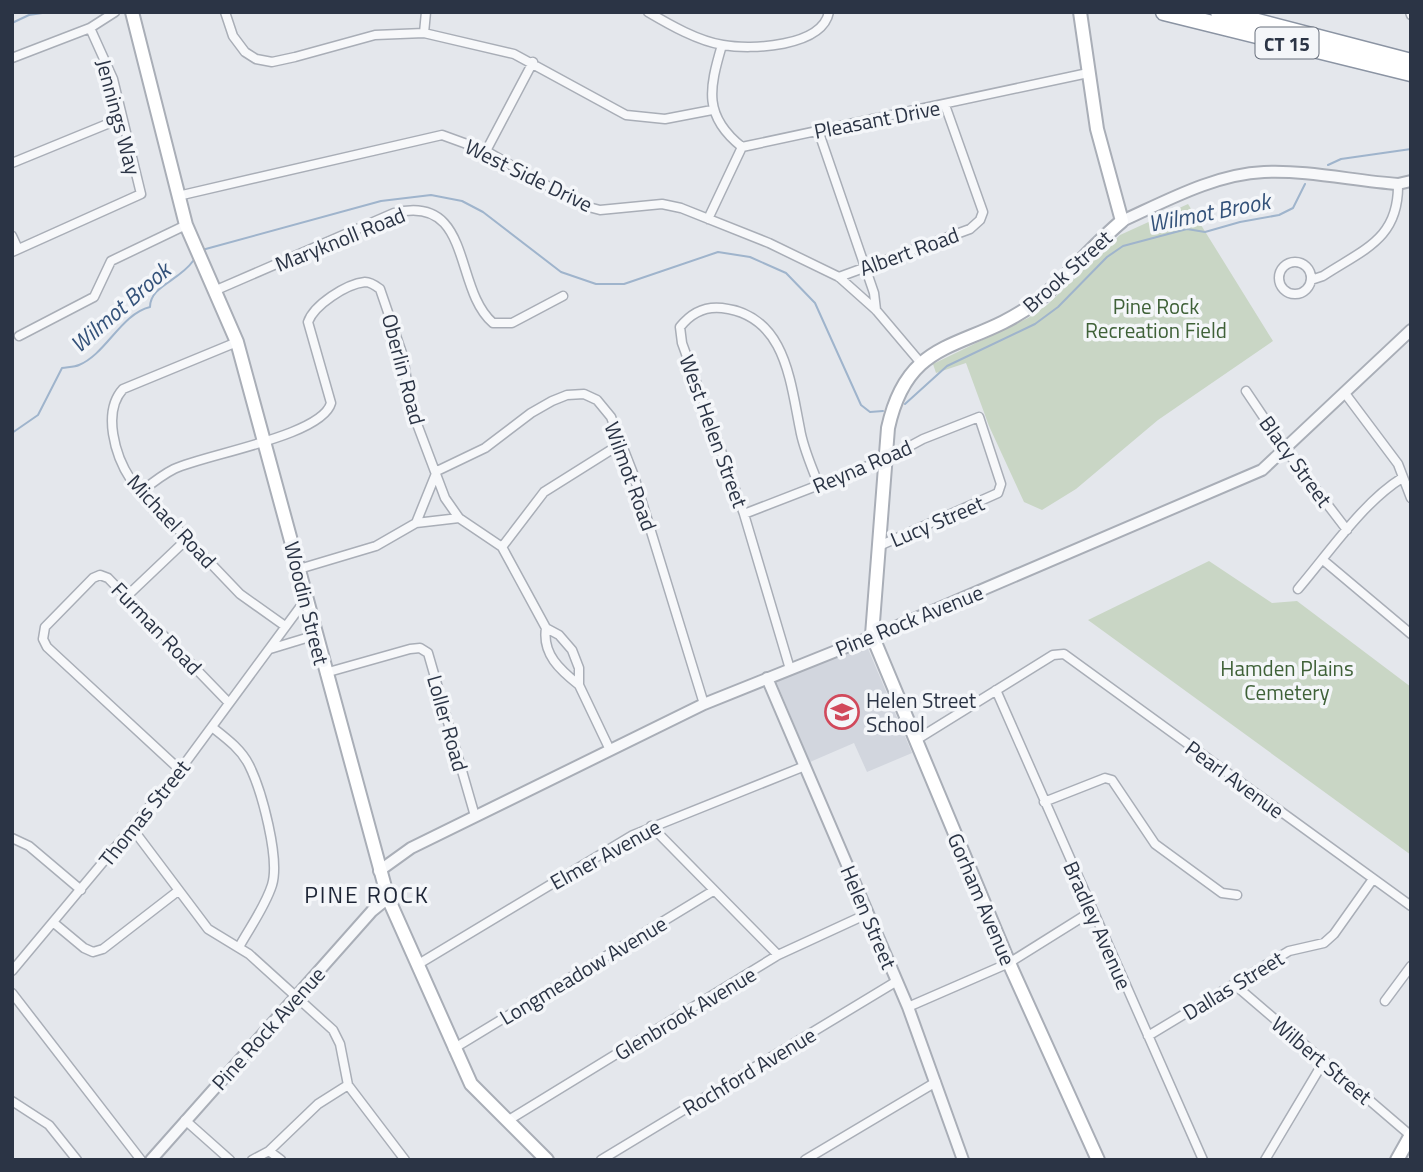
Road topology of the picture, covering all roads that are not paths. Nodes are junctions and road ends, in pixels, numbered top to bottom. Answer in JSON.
{"nodes":[{"id":1,"x":115,"y":12,"type":"edge"},
{"id":2,"x":132,"y":12,"type":"edge"},
{"id":3,"x":225,"y":12,"type":"edge"},
{"id":4,"x":426,"y":12,"type":"edge"},
{"id":5,"x":648,"y":12,"type":"edge"},
{"id":6,"x":829,"y":12,"type":"edge"},
{"id":7,"x":1080,"y":12,"type":"edge"},
{"id":8,"x":1164,"y":12,"type":"edge"},
{"id":9,"x":1219,"y":12,"type":"edge"},
{"id":10,"x":90,"y":28,"type":"junction"},
{"id":11,"x":424,"y":33,"type":"junction"},
{"id":12,"x":722,"y":45,"type":"junction"},
{"id":13,"x":12,"y":58,"type":"edge"},
{"id":14,"x":533,"y":62,"type":"junction"},
{"id":15,"x":1411,"y":62,"type":"edge"},
{"id":16,"x":1088,"y":73,"type":"junction"},
{"id":17,"x":1411,"y":73,"type":"edge"},
{"id":18,"x":945,"y":105,"type":"junction"},
{"id":19,"x":712,"y":110,"type":"junction"},
{"id":20,"x":122,"y":118,"type":"junction"},
{"id":21,"x":818,"y":130,"type":"junction"},
{"id":22,"x":742,"y":147,"type":"junction"},
{"id":23,"x":486,"y":151,"type":"junction"},
{"id":24,"x":12,"y":163,"type":"edge"},
{"id":25,"x":1411,"y":181,"type":"edge"},
{"id":26,"x":1398,"y":184,"type":"junction"},
{"id":27,"x":178,"y":197,"type":"junction"},
{"id":28,"x":708,"y":219,"type":"junction"},
{"id":29,"x":1122,"y":221,"type":"junction"},
{"id":30,"x":186,"y":225,"type":"junction"},
{"id":31,"x":12,"y":236,"type":"edge"},
{"id":32,"x":15,"y":251,"type":"edge"},
{"id":33,"x":863,"y":266,"type":"junction"},
{"id":34,"x":839,"y":277,"type":"junction"},
{"id":35,"x":1311,"y":279,"type":"dead end"},
{"id":36,"x":214,"y":291,"type":"junction"},
{"id":37,"x":563,"y":296,"type":"dead end"},
{"id":38,"x":876,"y":310,"type":"junction"},
{"id":39,"x":1411,"y":330,"type":"edge"},
{"id":40,"x":19,"y":336,"type":"dead end"},
{"id":41,"x":237,"y":342,"type":"junction"},
{"id":42,"x":920,"y":362,"type":"junction"},
{"id":43,"x":1246,"y":391,"type":"dead end"},
{"id":44,"x":1345,"y":392,"type":"junction"},
{"id":45,"x":979,"y":417,"type":"joint"},
{"id":46,"x":264,"y":442,"type":"junction"},
{"id":47,"x":622,"y":443,"type":"junction"},
{"id":48,"x":1285,"y":449,"type":"junction"},
{"id":49,"x":886,"y":459,"type":"junction"},
{"id":50,"x":437,"y":471,"type":"junction"},
{"id":51,"x":1402,"y":478,"type":"junction"},
{"id":52,"x":819,"y":486,"type":"junction"},
{"id":53,"x":142,"y":491,"type":"junction"},
{"id":54,"x":1411,"y":498,"type":"edge"},
{"id":55,"x":744,"y":514,"type":"junction"},
{"id":56,"x":459,"y":518,"type":"junction"},
{"id":57,"x":416,"y":523,"type":"junction"},
{"id":58,"x":1347,"y":530,"type":"junction"},
{"id":59,"x":187,"y":539,"type":"junction"},
{"id":60,"x":879,"y":545,"type":"junction"},
{"id":61,"x":502,"y":547,"type":"junction"},
{"id":62,"x":1323,"y":560,"type":"junction"},
{"id":63,"x":299,"y":569,"type":"junction"},
{"id":64,"x":1298,"y":589,"type":"dead end"},
{"id":65,"x":127,"y":596,"type":"junction"},
{"id":66,"x":306,"y":599,"type":"junction"},
{"id":67,"x":285,"y":626,"type":"junction"},
{"id":68,"x":547,"y":628,"type":"junction"},
{"id":69,"x":1411,"y":634,"type":"edge"},
{"id":70,"x":316,"y":635,"type":"junction"},
{"id":71,"x":872,"y":635,"type":"junction"},
{"id":72,"x":270,"y":649,"type":"junction"},
{"id":73,"x":790,"y":669,"type":"junction"},
{"id":74,"x":325,"y":673,"type":"junction"},
{"id":75,"x":767,"y":678,"type":"junction"},
{"id":76,"x":579,"y":685,"type":"junction"},
{"id":77,"x":996,"y":690,"type":"junction"},
{"id":78,"x":229,"y":703,"type":"junction"},
{"id":79,"x":704,"y":704,"type":"junction"},
{"id":80,"x":212,"y":727,"type":"junction"},
{"id":81,"x":916,"y":740,"type":"junction"},
{"id":82,"x":610,"y":750,"type":"junction"},
{"id":83,"x":805,"y":766,"type":"junction"},
{"id":84,"x":180,"y":770,"type":"junction"},
{"id":85,"x":1044,"y":802,"type":"junction"},
{"id":86,"x":475,"y":816,"type":"junction"},
{"id":87,"x":651,"y":826,"type":"junction"},
{"id":88,"x":132,"y":828,"type":"junction"},
{"id":89,"x":12,"y":838,"type":"edge"},
{"id":90,"x":379,"y":872,"type":"junction"},
{"id":91,"x":1373,"y":879,"type":"junction"},
{"id":92,"x":81,"y":890,"type":"junction"},
{"id":93,"x":178,"y":891,"type":"junction"},
{"id":94,"x":713,"y":891,"type":"junction"},
{"id":95,"x":1237,"y":895,"type":"dead end"},
{"id":96,"x":388,"y":898,"type":"junction"},
{"id":97,"x":1411,"y":906,"type":"edge"},
{"id":98,"x":1092,"y":911,"type":"junction"},
{"id":99,"x":867,"y":914,"type":"junction"},
{"id":100,"x":54,"y":923,"type":"junction"},
{"id":101,"x":239,"y":947,"type":"junction"},
{"id":102,"x":778,"y":956,"type":"junction"},
{"id":103,"x":1009,"y":963,"type":"junction"},
{"id":104,"x":416,"y":964,"type":"junction"},
{"id":105,"x":1411,"y":966,"type":"edge"},
{"id":106,"x":12,"y":971,"type":"edge"},
{"id":107,"x":897,"y":981,"type":"junction"},
{"id":108,"x":1235,"y":985,"type":"junction"},
{"id":109,"x":12,"y":993,"type":"edge"},
{"id":110,"x":296,"y":996,"type":"junction"},
{"id":111,"x":1385,"y":1001,"type":"dead end"},
{"id":112,"x":908,"y":1007,"type":"junction"},
{"id":113,"x":1148,"y":1036,"type":"junction"},
{"id":114,"x":453,"y":1049,"type":"junction"},
{"id":115,"x":1324,"y":1061,"type":"junction"},
{"id":116,"x":936,"y":1082,"type":"junction"},
{"id":117,"x":348,"y":1085,"type":"junction"},
{"id":118,"x":12,"y":1101,"type":"edge"},
{"id":119,"x":186,"y":1120,"type":"junction"},
{"id":120,"x":507,"y":1121,"type":"junction"},
{"id":121,"x":1410,"y":1139,"type":"edge"},
{"id":122,"x":269,"y":1151,"type":"junction"},
{"id":123,"x":77,"y":1160,"type":"edge"},
{"id":124,"x":141,"y":1160,"type":"edge"},
{"id":125,"x":151,"y":1160,"type":"edge"},
{"id":126,"x":230,"y":1160,"type":"edge"},
{"id":127,"x":252,"y":1160,"type":"edge"},
{"id":128,"x":281,"y":1160,"type":"edge"},
{"id":129,"x":405,"y":1160,"type":"edge"},
{"id":130,"x":547,"y":1160,"type":"edge"},
{"id":131,"x":601,"y":1160,"type":"edge"},
{"id":132,"x":805,"y":1160,"type":"edge"},
{"id":133,"x":963,"y":1160,"type":"edge"},
{"id":134,"x":1098,"y":1160,"type":"edge"},
{"id":135,"x":1203,"y":1160,"type":"edge"},
{"id":136,"x":1265,"y":1160,"type":"edge"},
{"id":137,"x":1396,"y":1160,"type":"edge"}],
"edges":[{"from":1,"to":10,"type":"street"},
{"from":2,"to":27,"type":"main road","name":"Woodin Street"},
{"from":3,"to":11,"type":"street"},
{"from":4,"to":11,"type":"street"},
{"from":5,"to":12,"type":"street"},
{"from":6,"to":12,"type":"street"},
{"from":7,"to":16,"type":"main road"},
{"from":8,"to":17,"type":"highway","number":"CT 15"},
{"from":9,"to":15,"type":"highway","number":"CT 15"},
{"from":10,"to":13,"type":"street"},
{"from":10,"to":20,"type":"street","name":"Jennings Way"},
{"from":11,"to":14,"type":"street"},
{"from":12,"to":19,"type":"street"},
{"from":14,"to":19,"type":"street"},
{"from":14,"to":23,"type":"street"},
{"from":16,"to":18,"type":"street","name":"Pleasant Drive"},
{"from":16,"to":29,"type":"main road"},
{"from":18,"to":21,"type":"street","name":"Pleasant Drive"},
{"from":18,"to":33,"type":"street","name":"Albert Road"},
{"from":19,"to":22,"type":"street"},
{"from":20,"to":24,"type":"street"},
{"from":20,"to":32,"type":"street","name":"Jennings Way"},
{"from":21,"to":22,"type":"street","name":"Pleasant Drive"},
{"from":21,"to":33,"type":"street"},
{"from":22,"to":28,"type":"street"},
{"from":23,"to":27,"type":"street","name":"West Side Drive"},
{"from":23,"to":28,"type":"street","name":"West Side Drive"},
{"from":25,"to":26,"type":"street","name":"Brook Street"},
{"from":26,"to":29,"type":"street","name":"Brook Street"},
{"from":26,"to":35,"type":"street"},
{"from":27,"to":30,"type":"main road","name":"Woodin Street"},
{"from":28,"to":34,"type":"street","name":"West Side Drive"},
{"from":29,"to":42,"type":"main road","name":"Brook Street"},
{"from":30,"to":36,"type":"main road","name":"Woodin Street"},
{"from":30,"to":40,"type":"street"},
{"from":31,"to":32,"type":"street"},
{"from":33,"to":34,"type":"street","name":"Albert Road"},
{"from":33,"to":38,"type":"street"},
{"from":34,"to":38,"type":"street","name":"West Side Drive"},
{"from":36,"to":37,"type":"street","name":"Maryknoll Road"},
{"from":36,"to":41,"type":"main road","name":"Woodin Street"},
{"from":38,"to":42,"type":"street","name":"West Side Drive"},
{"from":39,"to":44,"type":"street","name":"Pine Rock Avenue"},
{"from":41,"to":46,"type":"main road","name":"Woodin Street"},
{"from":41,"to":53,"type":"street","name":"Michael Road"},
{"from":42,"to":49,"type":"main road","name":"Brook Street"},
{"from":43,"to":48,"type":"street","name":"Blacy Street"},
{"from":44,"to":48,"type":"street","name":"Pine Rock Avenue"},
{"from":44,"to":51,"type":"street"},
{"from":45,"to":49,"type":"street","name":"Reyna Road"},
{"from":45,"to":60,"type":"street","name":"Lucy Street"},
{"from":46,"to":50,"type":"street","name":"Oberlin Road"},
{"from":46,"to":53,"type":"street","name":"Oberlin Road"},
{"from":46,"to":63,"type":"main road","name":"Woodin Street"},
{"from":47,"to":50,"type":"street","name":"Wilmot Road"},
{"from":47,"to":61,"type":"street"},
{"from":47,"to":79,"type":"street","name":"Wilmot Road"},
{"from":48,"to":58,"type":"street","name":"Blacy Street"},
{"from":48,"to":71,"type":"street","name":"Pine Rock Avenue"},
{"from":49,"to":52,"type":"street","name":"Reyna Road"},
{"from":49,"to":60,"type":"main road","name":"Brook Street"},
{"from":50,"to":56,"type":"street","name":"Oberlin Road"},
{"from":50,"to":57,"type":"street"},
{"from":51,"to":54,"type":"street"},
{"from":51,"to":58,"type":"street"},
{"from":52,"to":55,"type":"street","name":"Reyna Road"},
{"from":52,"to":55,"type":"street","name":"West Helen Street"},
{"from":53,"to":59,"type":"street","name":"Michael Road"},
{"from":55,"to":73,"type":"street","name":"West Helen Street"},
{"from":56,"to":57,"type":"street"},
{"from":56,"to":61,"type":"street","name":"Oberlin Road"},
{"from":57,"to":63,"type":"street"},
{"from":58,"to":62,"type":"street"},
{"from":59,"to":65,"type":"street"},
{"from":59,"to":67,"type":"street","name":"Michael Road"},
{"from":60,"to":71,"type":"main road","name":"Brook Street"},
{"from":61,"to":68,"type":"street","name":"Oberlin Road"},
{"from":62,"to":64,"type":"street"},
{"from":62,"to":69,"type":"street"},
{"from":63,"to":66,"type":"main road","name":"Woodin Street"},
{"from":65,"to":78,"type":"street","name":"Furman Road"},
{"from":65,"to":84,"type":"street","name":"Furman Road"},
{"from":66,"to":67,"type":"street","name":"Thomas Street"},
{"from":66,"to":70,"type":"main road","name":"Woodin Street"},
{"from":67,"to":72,"type":"street","name":"Thomas Street"},
{"from":68,"to":76,"type":"street","name":"Oberlin Road"},
{"from":68,"to":76,"type":"street","name":"Oberlin Road"},
{"from":70,"to":72,"type":"street"},
{"from":70,"to":74,"type":"main road","name":"Woodin Street"},
{"from":71,"to":73,"type":"street","name":"Pine Rock Avenue"},
{"from":71,"to":81,"type":"main road","name":"Gorham Avenue"},
{"from":72,"to":78,"type":"street","name":"Thomas Street"},
{"from":73,"to":75,"type":"street","name":"Pine Rock Avenue"},
{"from":74,"to":86,"type":"street","name":"Loller Road"},
{"from":74,"to":90,"type":"main road","name":"Woodin Street"},
{"from":75,"to":79,"type":"street","name":"Pine Rock Avenue"},
{"from":75,"to":83,"type":"street","name":"Helen Street"},
{"from":76,"to":82,"type":"street","name":"Oberlin Road"},
{"from":77,"to":81,"type":"street"},
{"from":77,"to":85,"type":"street","name":"Bradley Avenue"},
{"from":77,"to":91,"type":"street","name":"Pearl Avenue"},
{"from":78,"to":80,"type":"street","name":"Thomas Street"},
{"from":79,"to":82,"type":"street","name":"Pine Rock Avenue"},
{"from":80,"to":84,"type":"street","name":"Thomas Street"},
{"from":80,"to":101,"type":"street"},
{"from":81,"to":103,"type":"main road","name":"Gorham Avenue"},
{"from":82,"to":86,"type":"street","name":"Pine Rock Avenue"},
{"from":83,"to":87,"type":"street","name":"Elmer Avenue"},
{"from":83,"to":99,"type":"street","name":"Helen Street"},
{"from":84,"to":88,"type":"street","name":"Thomas Street"},
{"from":85,"to":95,"type":"street"},
{"from":85,"to":98,"type":"street","name":"Bradley Avenue"},
{"from":86,"to":90,"type":"street","name":"Pine Rock Avenue"},
{"from":87,"to":94,"type":"street"},
{"from":87,"to":104,"type":"street","name":"Elmer Avenue"},
{"from":88,"to":92,"type":"street","name":"Thomas Street"},
{"from":88,"to":93,"type":"street"},
{"from":89,"to":92,"type":"street"},
{"from":90,"to":96,"type":"main road","name":"Woodin Street"},
{"from":91,"to":97,"type":"street","name":"Pearl Avenue"},
{"from":91,"to":108,"type":"street","name":"Dallas Street"},
{"from":92,"to":100,"type":"street","name":"Thomas Street"},
{"from":93,"to":100,"type":"street"},
{"from":93,"to":101,"type":"street"},
{"from":94,"to":102,"type":"street"},
{"from":94,"to":114,"type":"street","name":"Longmeadow Avenue"},
{"from":96,"to":104,"type":"main road","name":"Woodin Street"},
{"from":96,"to":110,"type":"street","name":"Pine Rock Avenue"},
{"from":98,"to":103,"type":"street"},
{"from":98,"to":113,"type":"street","name":"Bradley Avenue"},
{"from":99,"to":102,"type":"street","name":"Glenbrook Avenue"},
{"from":99,"to":107,"type":"street","name":"Helen Street"},
{"from":100,"to":106,"type":"street","name":"Thomas Street"},
{"from":101,"to":110,"type":"street"},
{"from":102,"to":120,"type":"street","name":"Glenbrook Avenue"},
{"from":103,"to":112,"type":"street"},
{"from":103,"to":134,"type":"main road","name":"Gorham Avenue"},
{"from":104,"to":114,"type":"main road","name":"Woodin Street"},
{"from":105,"to":111,"type":"street"},
{"from":107,"to":112,"type":"street","name":"Helen Street"},
{"from":107,"to":131,"type":"street","name":"Rochford Avenue"},
{"from":108,"to":113,"type":"street","name":"Dallas Street"},
{"from":108,"to":115,"type":"street","name":"Wilbert Street"},
{"from":109,"to":124,"type":"street"},
{"from":110,"to":117,"type":"street"},
{"from":110,"to":119,"type":"street","name":"Pine Rock Avenue"},
{"from":112,"to":116,"type":"street","name":"Helen Street"},
{"from":113,"to":135,"type":"street","name":"Bradley Avenue"},
{"from":114,"to":120,"type":"main road","name":"Woodin Street"},
{"from":115,"to":121,"type":"street","name":"Wilbert Street"},
{"from":115,"to":136,"type":"street"},
{"from":116,"to":132,"type":"street"},
{"from":116,"to":133,"type":"street","name":"Helen Street"},
{"from":117,"to":122,"type":"street"},
{"from":117,"to":129,"type":"street"},
{"from":118,"to":123,"type":"street"},
{"from":119,"to":125,"type":"street","name":"Pine Rock Avenue"},
{"from":119,"to":126,"type":"street"},
{"from":120,"to":130,"type":"main road","name":"Woodin Street"},
{"from":121,"to":137,"type":"main road"},
{"from":122,"to":127,"type":"street"},
{"from":122,"to":128,"type":"street"}]}
